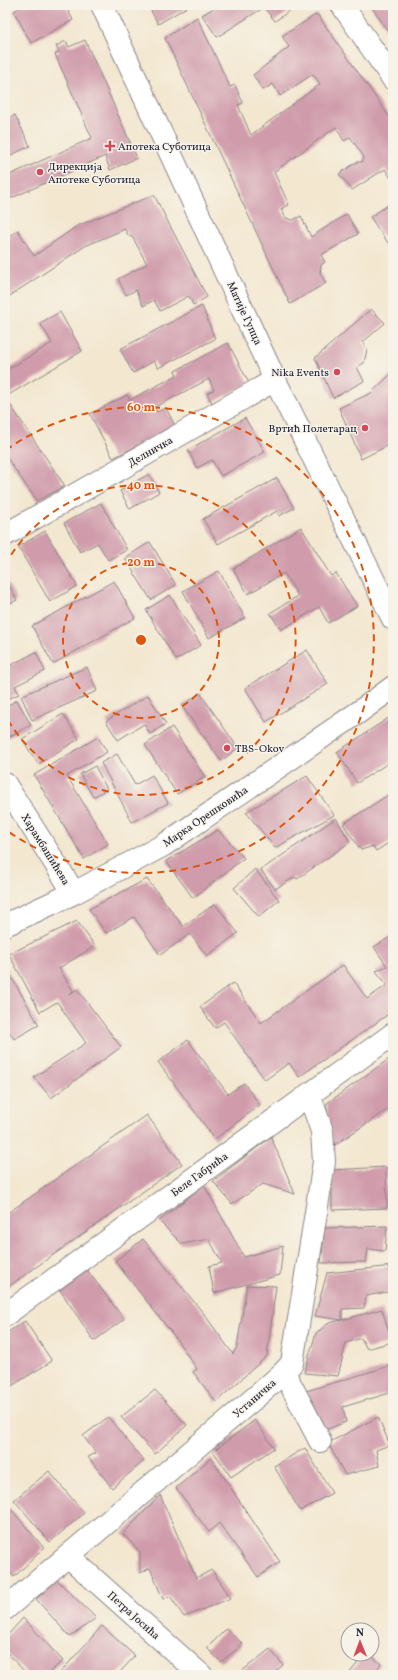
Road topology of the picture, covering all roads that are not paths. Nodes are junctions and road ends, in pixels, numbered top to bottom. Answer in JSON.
{"nodes":[{"id":1,"x":102,"y":5,"type":"edge"},
{"id":2,"x":342,"y":5,"type":"edge"},
{"id":3,"x":393,"y":79,"type":"edge"},
{"id":4,"x":275,"y":380,"type":"junction"},
{"id":5,"x":5,"y":535,"type":"edge"},
{"id":6,"x":393,"y":619,"type":"edge"},
{"id":7,"x":393,"y":687,"type":"edge"},
{"id":8,"x":5,"y":784,"type":"edge"},
{"id":9,"x":74,"y":893,"type":"junction"},
{"id":10,"x":5,"y":925,"type":"edge"},
{"id":11,"x":393,"y":1034,"type":"edge"},
{"id":12,"x":309,"y":1094,"type":"junction"},
{"id":13,"x":5,"y":1315,"type":"edge"},
{"id":14,"x":284,"y":1372,"type":"junction"},
{"id":15,"x":320,"y":1441,"type":"dead end"},
{"id":16,"x":68,"y":1556,"type":"junction"},
{"id":17,"x":5,"y":1609,"type":"edge"},
{"id":18,"x":201,"y":1675,"type":"edge"}],
"edges":[{"from":1,"to":4,"type":"street","name":"Матије Гупца"},
{"from":2,"to":3,"type":"street"},
{"from":4,"to":5,"type":"street","name":"Делничка"},
{"from":4,"to":6,"type":"street","name":"Матије Гупца"},
{"from":7,"to":9,"type":"street","name":"Марка Орешковића"},
{"from":8,"to":9,"type":"street","name":"Харамбашићева"},
{"from":9,"to":10,"type":"street","name":"Марка Орешковића"},
{"from":11,"to":12,"type":"street","name":"Беле Габрића"},
{"from":12,"to":13,"type":"street","name":"Беле Габрића"},
{"from":12,"to":14,"type":"street","name":"Устаничка"},
{"from":14,"to":15,"type":"street"},
{"from":14,"to":16,"type":"street","name":"Устаничка"},
{"from":16,"to":17,"type":"street","name":"Устаничка"},
{"from":16,"to":18,"type":"street","name":"Петра Јосића"}]}
